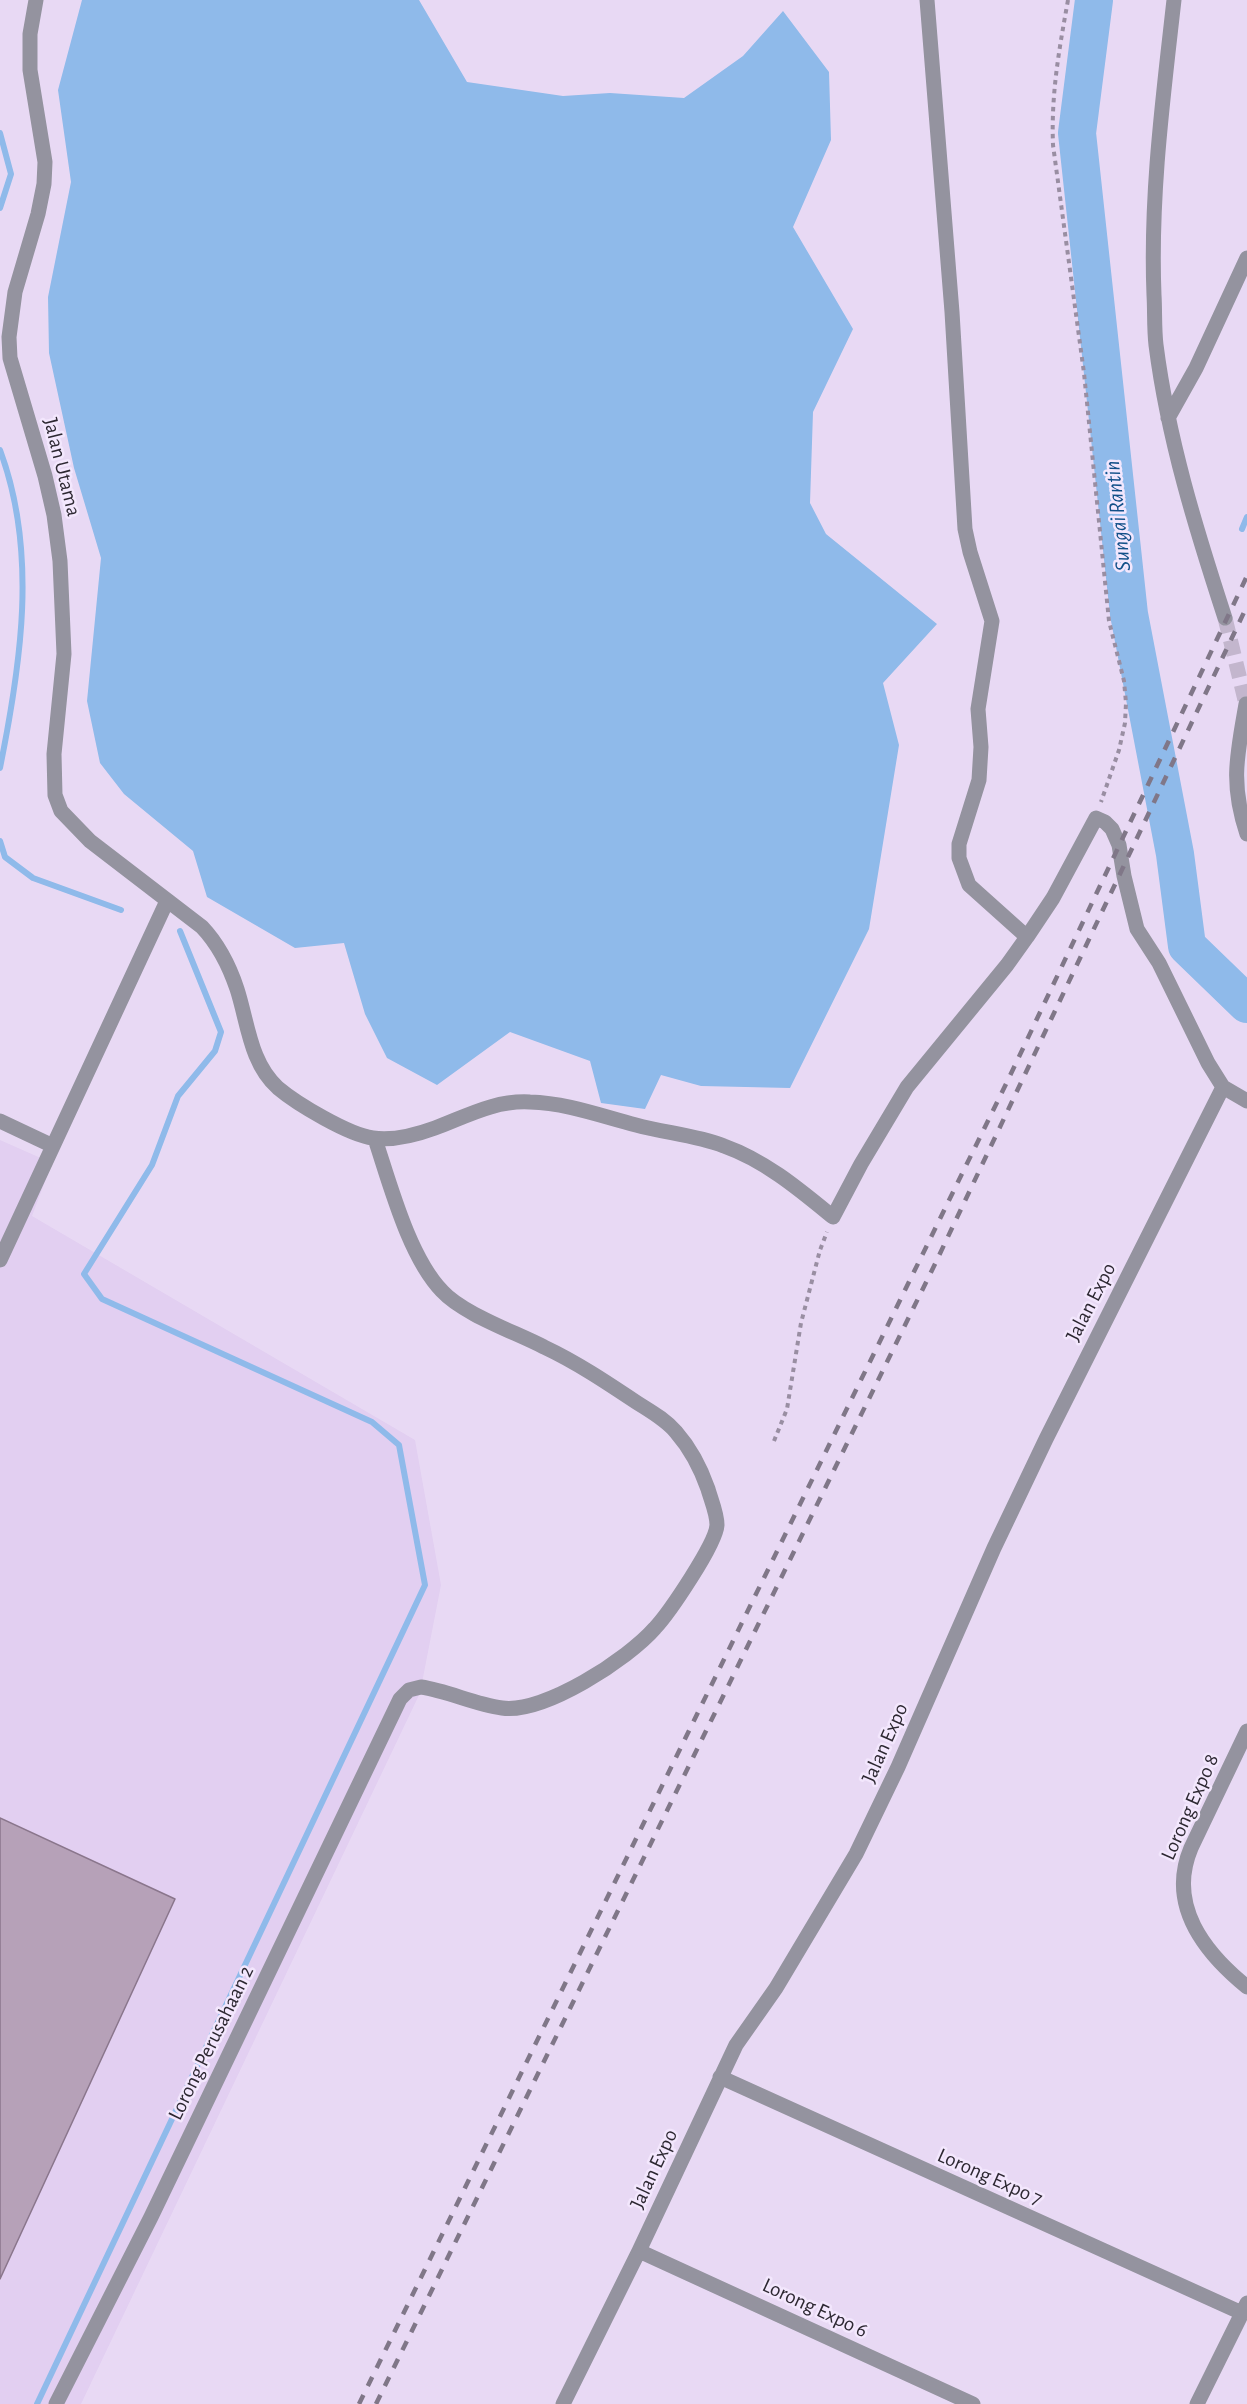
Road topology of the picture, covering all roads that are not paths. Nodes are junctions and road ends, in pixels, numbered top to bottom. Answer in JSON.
{"nodes":[{"id":1,"x":36,"y":0,"type":"edge"},
{"id":2,"x":927,"y":0,"type":"edge"},
{"id":3,"x":1174,"y":0,"type":"edge"},
{"id":4,"x":1247,"y":258,"type":"edge"},
{"id":5,"x":1168,"y":418,"type":"junction"},
{"id":6,"x":1225,"y":618,"type":"tunnel mouth"},
{"id":7,"x":1246,"y":704,"type":"edge"},
{"id":8,"x":1247,"y":834,"type":"edge"},
{"id":9,"x":167,"y":901,"type":"junction"},
{"id":10,"x":1027,"y":937,"type":"junction"},
{"id":11,"x":1223,"y":1087,"type":"junction"},
{"id":12,"x":1247,"y":1101,"type":"edge"},
{"id":13,"x":0,"y":1121,"type":"edge"},
{"id":14,"x":375,"y":1138,"type":"junction"},
{"id":15,"x":53,"y":1146,"type":"junction"},
{"id":16,"x":0,"y":1260,"type":"edge"},
{"id":17,"x":1247,"y":1731,"type":"edge"},
{"id":18,"x":1247,"y":1987,"type":"edge"},
{"id":19,"x":720,"y":2077,"type":"junction"},
{"id":20,"x":639,"y":2251,"type":"junction"},
{"id":21,"x":1245,"y":2308,"type":"edge"},
{"id":22,"x":946,"y":2398,"type":"edge"},
{"id":23,"x":56,"y":2404,"type":"edge"},
{"id":24,"x":563,"y":2404,"type":"edge"},
{"id":25,"x":973,"y":2404,"type":"edge"},
{"id":26,"x":1197,"y":2404,"type":"edge"}],
"edges":[{"from":1,"to":9,"type":"street","name":"Jalan Utama"},
{"from":2,"to":10,"type":"street"},
{"from":3,"to":5,"type":"street"},
{"from":4,"to":5,"type":"street"},
{"from":5,"to":6,"type":"street"},
{"from":7,"to":8,"type":"street"},
{"from":9,"to":14,"type":"street","name":"Jalan Utama"},
{"from":9,"to":15,"type":"street"},
{"from":10,"to":11,"type":"street"},
{"from":10,"to":14,"type":"street"},
{"from":11,"to":12,"type":"street"},
{"from":11,"to":19,"type":"street","name":"Jalan Expo"},
{"from":13,"to":15,"type":"street"},
{"from":14,"to":23,"type":"street","name":"Lorong Perusahaan 2"},
{"from":15,"to":16,"type":"street"},
{"from":17,"to":18,"type":"street","name":"Lorong Expo 8"},
{"from":19,"to":20,"type":"street","name":"Jalan Expo"},
{"from":19,"to":21,"type":"street","name":"Lorong Expo 7"},
{"from":20,"to":22,"type":"street","name":"Lorong Expo 6"},
{"from":20,"to":24,"type":"street","name":"Jalan Expo"},
{"from":21,"to":26,"type":"street"},
{"from":22,"to":25,"type":"street","name":"Lorong Expo 6"}]}
